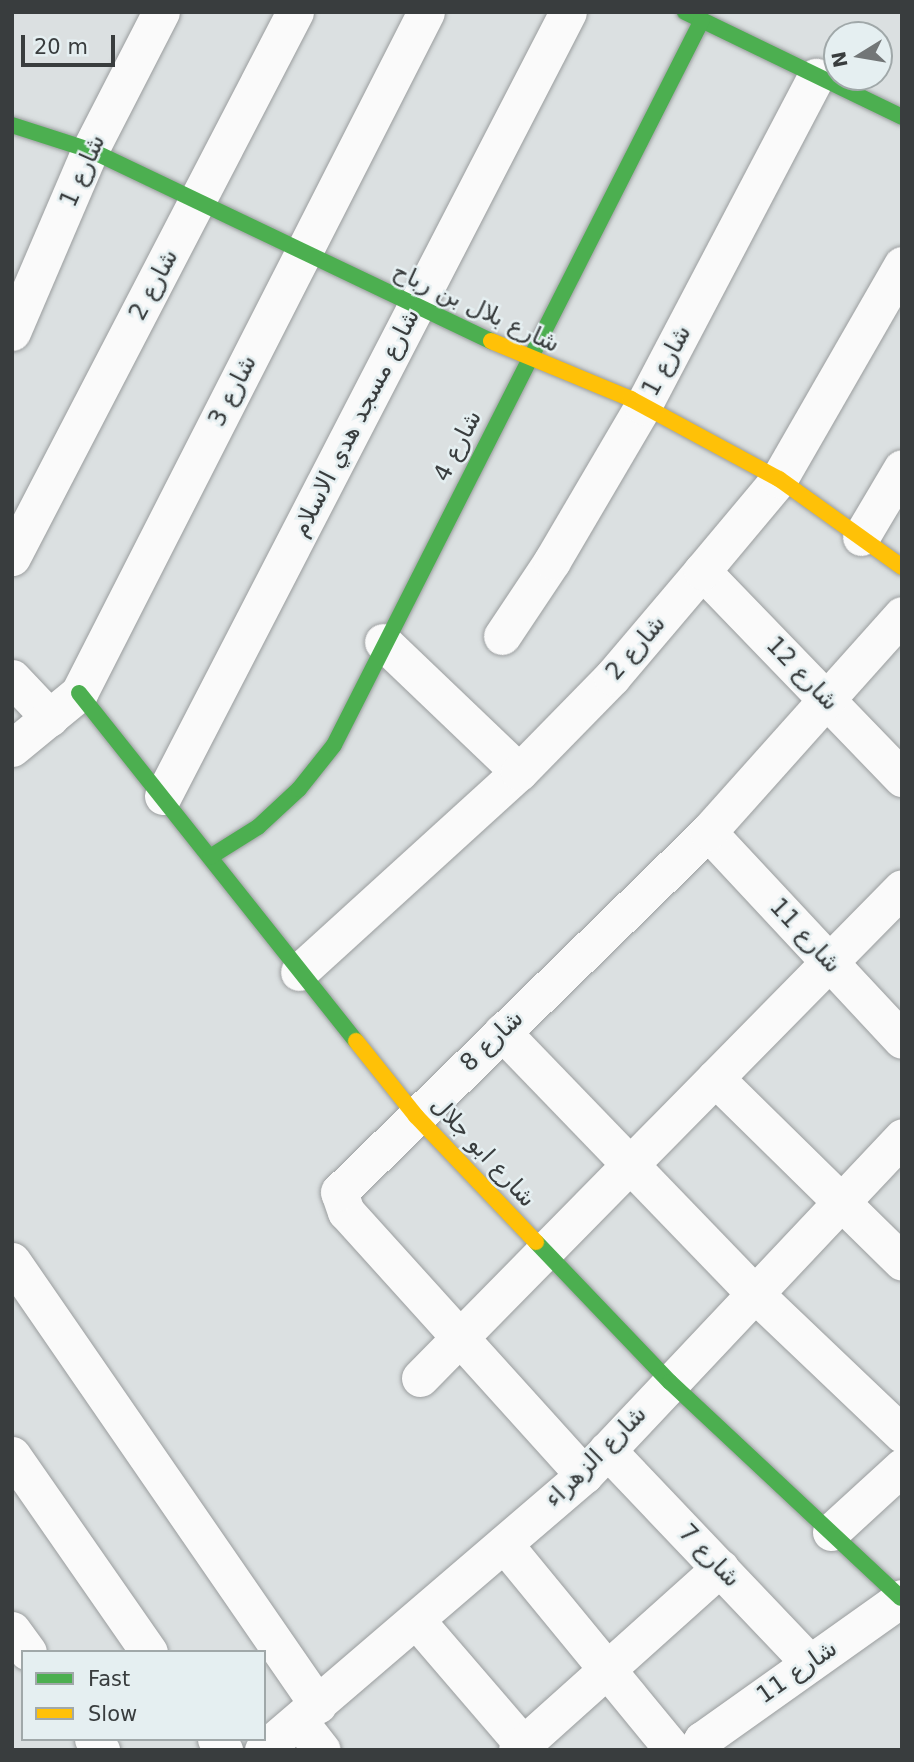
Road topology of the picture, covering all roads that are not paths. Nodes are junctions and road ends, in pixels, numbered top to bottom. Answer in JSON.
{"nodes":[{"id":1,"x":161,"y":12,"type":"edge"},
{"id":2,"x":295,"y":12,"type":"edge"},
{"id":3,"x":426,"y":12,"type":"edge"},
{"id":4,"x":568,"y":12,"type":"edge"},
{"id":5,"x":685,"y":12,"type":"edge"},
{"id":6,"x":702,"y":20,"type":"junction"},
{"id":7,"x":816,"y":77,"type":"junction"},
{"id":8,"x":902,"y":117,"type":"edge"},
{"id":9,"x":12,"y":125,"type":"edge"},
{"id":10,"x":90,"y":150,"type":"junction"},
{"id":11,"x":198,"y":201,"type":"junction"},
{"id":12,"x":304,"y":253,"type":"junction"},
{"id":13,"x":902,"y":265,"type":"edge"},
{"id":14,"x":416,"y":306,"type":"junction"},
{"id":15,"x":12,"y":332,"type":"edge"},
{"id":16,"x":528,"y":359,"type":"junction"},
{"id":17,"x":643,"y":406,"type":"junction"},
{"id":18,"x":902,"y":468,"type":"edge"},
{"id":19,"x":779,"y":479,"type":"junction"},
{"id":20,"x":861,"y":537,"type":"junction"},
{"id":21,"x":12,"y":556,"type":"edge"},
{"id":22,"x":902,"y":568,"type":"edge"},
{"id":23,"x":702,"y":571,"type":"junction"},
{"id":24,"x":902,"y":615,"type":"edge"},
{"id":25,"x":502,"y":636,"type":"dead end"},
{"id":26,"x":383,"y":642,"type":"junction"},
{"id":27,"x":12,"y":678,"type":"edge"},
{"id":28,"x":79,"y":693,"type":"junction"},
{"id":29,"x":826,"y":699,"type":"junction"},
{"id":30,"x":50,"y":718,"type":"junction"},
{"id":31,"x":12,"y":748,"type":"edge"},
{"id":32,"x":519,"y":772,"type":"junction"},
{"id":33,"x":902,"y":778,"type":"edge"},
{"id":34,"x":163,"y":796,"type":"junction"},
{"id":35,"x":708,"y":832,"type":"junction"},
{"id":36,"x":210,"y":857,"type":"junction"},
{"id":37,"x":902,"y":888,"type":"edge"},
{"id":38,"x":829,"y":962,"type":"junction"},
{"id":39,"x":299,"y":972,"type":"junction"},
{"id":40,"x":502,"y":1032,"type":"junction"},
{"id":41,"x":902,"y":1040,"type":"edge"},
{"id":42,"x":715,"y":1078,"type":"junction"},
{"id":43,"x":416,"y":1116,"type":"junction"},
{"id":44,"x":902,"y":1138,"type":"edge"},
{"id":45,"x":630,"y":1164,"type":"junction"},
{"id":46,"x":838,"y":1202,"type":"junction"},
{"id":47,"x":545,"y":1251,"type":"junction"},
{"id":48,"x":12,"y":1261,"type":"edge"},
{"id":49,"x":902,"y":1262,"type":"edge"},
{"id":50,"x":753,"y":1292,"type":"junction"},
{"id":51,"x":459,"y":1338,"type":"junction"},
{"id":52,"x":420,"y":1378,"type":"dead end"},
{"id":53,"x":670,"y":1382,"type":"junction"},
{"id":54,"x":902,"y":1434,"type":"edge"},
{"id":55,"x":12,"y":1455,"type":"edge"},
{"id":56,"x":595,"y":1462,"type":"junction"},
{"id":57,"x":902,"y":1467,"type":"edge"},
{"id":58,"x":831,"y":1532,"type":"junction"},
{"id":59,"x":504,"y":1544,"type":"junction"},
{"id":60,"x":720,"y":1568,"type":"junction"},
{"id":61,"x":902,"y":1598,"type":"edge"},
{"id":62,"x":416,"y":1620,"type":"junction"},
{"id":63,"x":12,"y":1630,"type":"edge"},
{"id":64,"x":27,"y":1650,"type":"edge"},
{"id":65,"x":148,"y":1650,"type":"edge"},
{"id":66,"x":810,"y":1663,"type":"junction"},
{"id":67,"x":607,"y":1670,"type":"junction"},
{"id":68,"x":309,"y":1713,"type":"junction"},
{"id":69,"x":523,"y":1748,"type":"edge"},
{"id":70,"x":263,"y":1750,"type":"edge"},
{"id":71,"x":322,"y":1750,"type":"edge"},
{"id":72,"x":673,"y":1750,"type":"edge"},
{"id":73,"x":696,"y":1750,"type":"edge"}],
"edges":[{"from":1,"to":10,"type":"street","name":"شارع 1"},
{"from":2,"to":11,"type":"street","name":"شارع 2"},
{"from":3,"to":12,"type":"street","name":"شارع 3"},
{"from":4,"to":14,"type":"street","name":"شارع مسجد هدي الاسلام"},
{"from":5,"to":6,"type":"street"},
{"from":6,"to":7,"type":"street"},
{"from":6,"to":16,"type":"street","name":"شارع 4"},
{"from":7,"to":8,"type":"street"},
{"from":7,"to":17,"type":"street","name":"شارع 1"},
{"from":9,"to":10,"type":"street","name":"شارع بلال بن رباح"},
{"from":10,"to":11,"type":"street","name":"شارع بلال بن رباح"},
{"from":10,"to":15,"type":"street","name":"شارع 1"},
{"from":11,"to":12,"type":"street","name":"شارع بلال بن رباح"},
{"from":11,"to":21,"type":"street","name":"شارع 2"},
{"from":12,"to":14,"type":"street","name":"شارع بلال بن رباح"},
{"from":12,"to":28,"type":"street","name":"شارع 3"},
{"from":13,"to":19,"type":"street","name":"شارع 2"},
{"from":14,"to":16,"type":"street","name":"شارع بلال بن رباح"},
{"from":14,"to":34,"type":"street","name":"شارع مسجد هدي الاسلام"},
{"from":16,"to":17,"type":"street","name":"شارع بلال بن رباح"},
{"from":16,"to":26,"type":"street","name":"شارع 4"},
{"from":17,"to":19,"type":"street","name":"شارع بلال بن رباح"},
{"from":17,"to":25,"type":"street","name":"شارع 1"},
{"from":18,"to":20,"type":"street"},
{"from":19,"to":20,"type":"street","name":"شارع بلال بن رباح"},
{"from":19,"to":23,"type":"street","name":"شارع 2"},
{"from":20,"to":22,"type":"street","name":"شارع بلال بن رباح"},
{"from":23,"to":29,"type":"street","name":"شارع 12"},
{"from":23,"to":32,"type":"street","name":"شارع 2"},
{"from":24,"to":29,"type":"street","name":"شارع 8"},
{"from":26,"to":32,"type":"street"},
{"from":26,"to":36,"type":"street","name":"شارع 4"},
{"from":27,"to":30,"type":"street"},
{"from":28,"to":30,"type":"street","name":"شارع 3"},
{"from":28,"to":34,"type":"street","name":"شارع ابو جلال"},
{"from":29,"to":33,"type":"street","name":"شارع 12"},
{"from":29,"to":35,"type":"street","name":"شارع 8"},
{"from":30,"to":31,"type":"street","name":"شارع 3"},
{"from":32,"to":39,"type":"street","name":"شارع 2"},
{"from":34,"to":36,"type":"street","name":"شارع ابو جلال"},
{"from":35,"to":38,"type":"street","name":"شارع 11"},
{"from":35,"to":40,"type":"street","name":"شارع 8"},
{"from":36,"to":39,"type":"street","name":"شارع ابو جلال"},
{"from":37,"to":38,"type":"street"},
{"from":38,"to":41,"type":"street","name":"شارع 11"},
{"from":38,"to":42,"type":"street"},
{"from":39,"to":43,"type":"street","name":"شارع ابو جلال"},
{"from":40,"to":43,"type":"street","name":"شارع 8"},
{"from":40,"to":45,"type":"street"},
{"from":42,"to":45,"type":"street"},
{"from":42,"to":46,"type":"street"},
{"from":43,"to":47,"type":"street","name":"شارع ابو جلال"},
{"from":43,"to":51,"type":"street","name":"شارع 8"},
{"from":44,"to":46,"type":"street","name":"شارع الزهراء"},
{"from":45,"to":47,"type":"street"},
{"from":45,"to":50,"type":"street"},
{"from":46,"to":49,"type":"street"},
{"from":46,"to":50,"type":"street","name":"شارع الزهراء"},
{"from":47,"to":51,"type":"street"},
{"from":47,"to":53,"type":"street","name":"شارع ابو جلال"},
{"from":48,"to":68,"type":"street"},
{"from":50,"to":53,"type":"street","name":"شارع الزهراء"},
{"from":50,"to":54,"type":"street"},
{"from":51,"to":52,"type":"street"},
{"from":51,"to":56,"type":"street","name":"شارع 8"},
{"from":53,"to":56,"type":"street","name":"شارع الزهراء"},
{"from":53,"to":58,"type":"street","name":"شارع ابو جلال"},
{"from":55,"to":65,"type":"street"},
{"from":56,"to":59,"type":"street","name":"شارع الزهراء"},
{"from":56,"to":60,"type":"street","name":"شارع 7"},
{"from":57,"to":58,"type":"street"},
{"from":58,"to":61,"type":"street","name":"شارع ابو جلال"},
{"from":59,"to":62,"type":"street","name":"شارع الزهراء"},
{"from":59,"to":67,"type":"street"},
{"from":60,"to":66,"type":"street","name":"شارع 7"},
{"from":60,"to":67,"type":"street"},
{"from":61,"to":66,"type":"street","name":"شارع 11"},
{"from":62,"to":68,"type":"street","name":"شارع الزهراء"},
{"from":62,"to":69,"type":"street"},
{"from":63,"to":64,"type":"street"},
{"from":66,"to":73,"type":"street","name":"شارع 11"},
{"from":67,"to":69,"type":"street"},
{"from":67,"to":72,"type":"street"},
{"from":68,"to":70,"type":"street","name":"شارع الزهراء"},
{"from":68,"to":71,"type":"street"}]}
